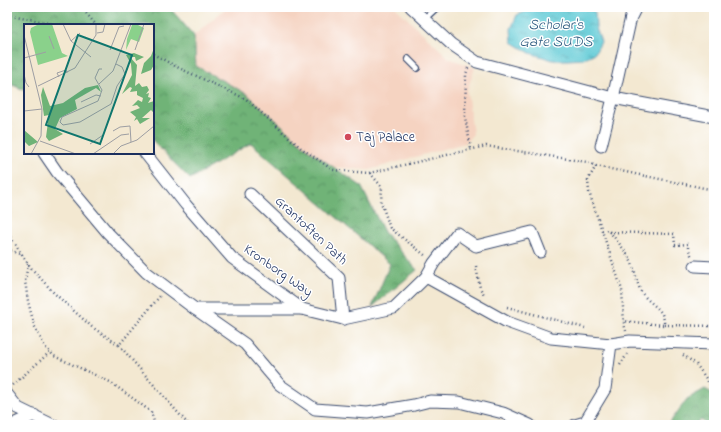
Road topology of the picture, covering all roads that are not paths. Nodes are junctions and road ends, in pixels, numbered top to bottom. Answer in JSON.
{"nodes":[{"id":1,"x":411,"y":7,"type":"edge"},
{"id":2,"x":436,"y":7,"type":"edge"},
{"id":3,"x":636,"y":7,"type":"edge"},
{"id":4,"x":424,"y":19,"type":"junction"},
{"id":5,"x":408,"y":59,"type":"dead end"},
{"id":6,"x":417,"y":68,"type":"dead end"},
{"id":7,"x":613,"y":98,"type":"junction"},
{"id":8,"x":714,"y":117,"type":"edge"},
{"id":9,"x":600,"y":146,"type":"dead end"},
{"id":10,"x":45,"y":154,"type":"edge"},
{"id":11,"x":146,"y":154,"type":"edge"},
{"id":12,"x":250,"y":194,"type":"dead end"},
{"id":13,"x":540,"y":252,"type":"dead end"},
{"id":14,"x":696,"y":266,"type":"road end"},
{"id":15,"x":714,"y":267,"type":"edge"},
{"id":16,"x":426,"y":277,"type":"junction"},
{"id":17,"x":195,"y":309,"type":"junction"},
{"id":18,"x":302,"y":310,"type":"junction"},
{"id":19,"x":343,"y":319,"type":"junction"},
{"id":20,"x":611,"y":344,"type":"junction"},
{"id":21,"x":714,"y":344,"type":"edge"},
{"id":22,"x":10,"y":390,"type":"edge"},
{"id":23,"x":34,"y":415,"type":"junction"},
{"id":24,"x":12,"y":425,"type":"edge"},
{"id":25,"x":54,"y":425,"type":"edge"},
{"id":26,"x":530,"y":425,"type":"edge"},
{"id":27,"x":575,"y":425,"type":"edge"}],
"edges":[{"from":1,"to":4,"type":"street"},
{"from":2,"to":4,"type":"lane"},
{"from":3,"to":7,"type":"street"},
{"from":4,"to":7,"type":"street"},
{"from":5,"to":6,"type":"lane"},
{"from":7,"to":8,"type":"street"},
{"from":7,"to":9,"type":"street"},
{"from":10,"to":17,"type":"street"},
{"from":11,"to":18,"type":"street","name":"Kronborg Way"},
{"from":12,"to":19,"type":"street","name":"Grantoften Path"},
{"from":13,"to":16,"type":"street","name":"Kronborg Way"},
{"from":14,"to":15,"type":"street"},
{"from":16,"to":19,"type":"street","name":"Kronborg Way"},
{"from":16,"to":20,"type":"street"},
{"from":17,"to":18,"type":"street"},
{"from":17,"to":26,"type":"street"},
{"from":18,"to":19,"type":"street","name":"Kronborg Way"},
{"from":20,"to":21,"type":"street"},
{"from":20,"to":27,"type":"street"},
{"from":22,"to":23,"type":"street"},
{"from":23,"to":24,"type":"street"},
{"from":23,"to":25,"type":"street"}]}
